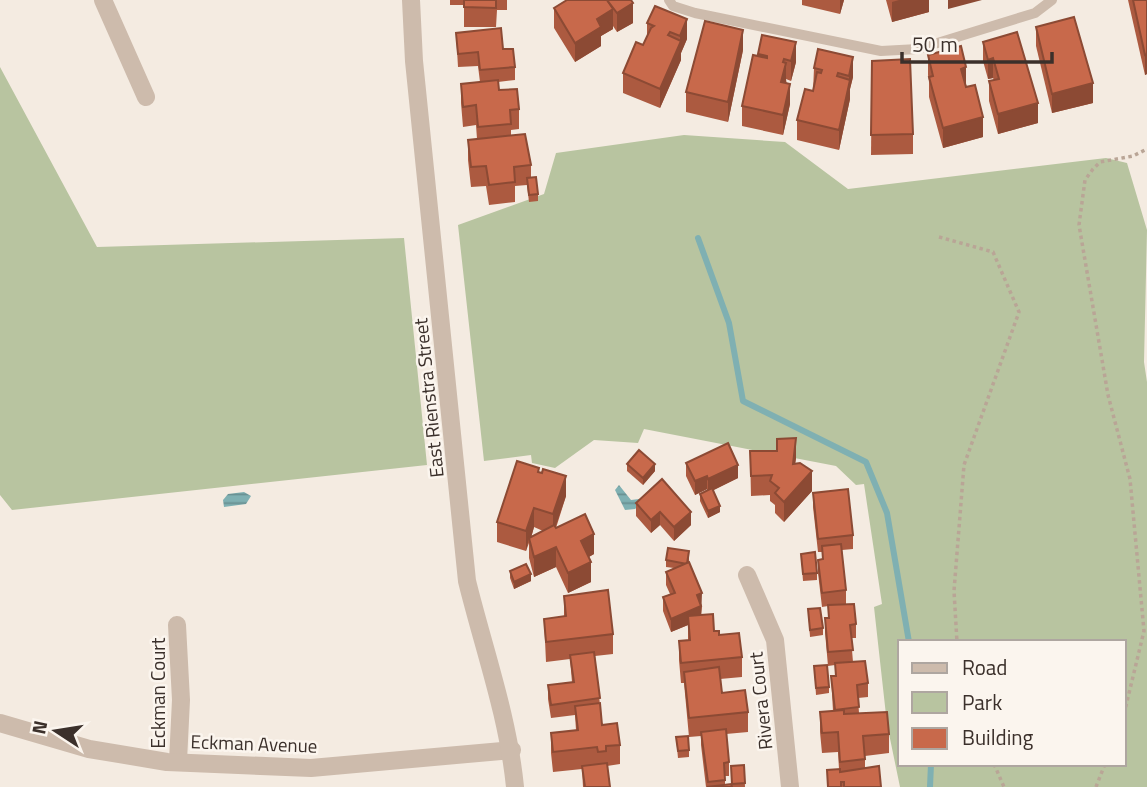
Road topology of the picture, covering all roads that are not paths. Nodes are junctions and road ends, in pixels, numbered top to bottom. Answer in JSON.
{"nodes":[{"id":1,"x":103,"y":0,"type":"edge"},
{"id":2,"x":411,"y":0,"type":"edge"},
{"id":3,"x":669,"y":0,"type":"edge"},
{"id":4,"x":1052,"y":0,"type":"edge"},
{"id":5,"x":146,"y":97,"type":"dead end"},
{"id":6,"x":747,"y":575,"type":"dead end"},
{"id":7,"x":177,"y":625,"type":"dead end"},
{"id":8,"x":0,"y":723,"type":"edge"},
{"id":9,"x":512,"y":750,"type":"junction"},
{"id":10,"x":178,"y":761,"type":"junction"},
{"id":11,"x":515,"y":787,"type":"edge"},
{"id":12,"x":790,"y":787,"type":"edge"}],
"edges":[{"from":1,"to":5,"type":"street"},
{"from":2,"to":9,"type":"street","name":"East Rienstra Street"},
{"from":3,"to":4,"type":"lane"},
{"from":6,"to":12,"type":"street","name":"Rivera Court"},
{"from":7,"to":10,"type":"street","name":"Eckman Court"},
{"from":8,"to":10,"type":"street","name":"Eckman Avenue"},
{"from":9,"to":10,"type":"street","name":"Eckman Avenue"},
{"from":9,"to":11,"type":"street","name":"East Rienstra Street"}]}
